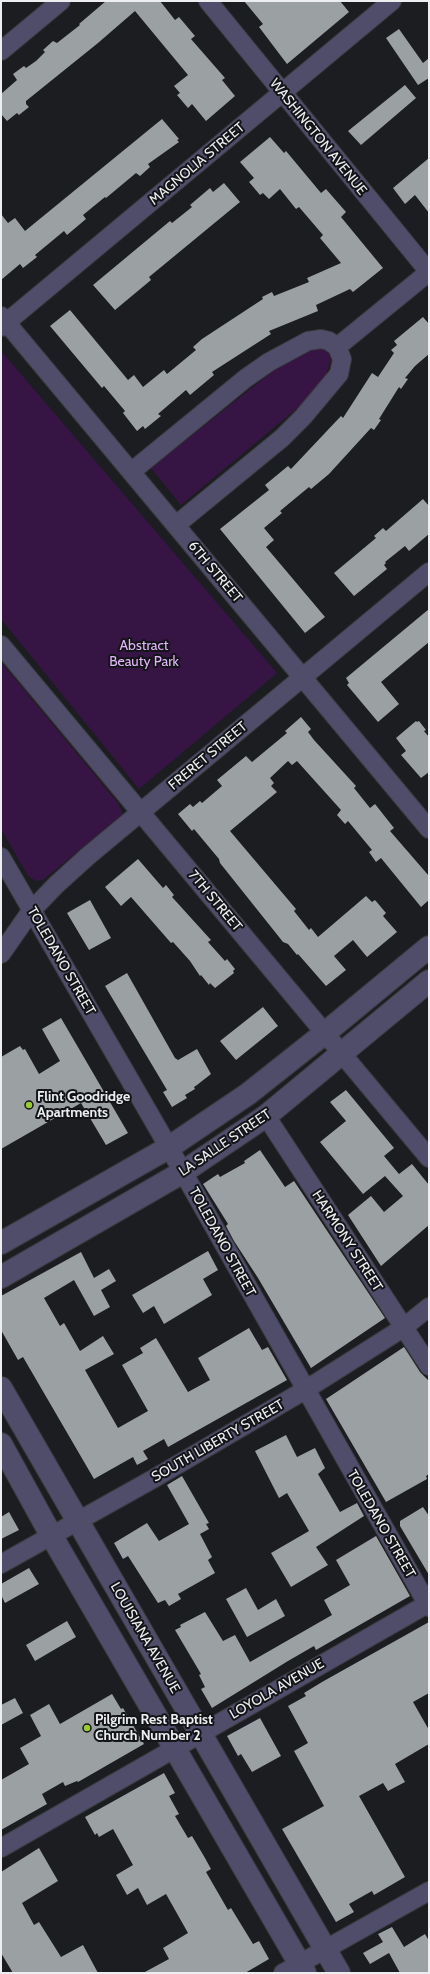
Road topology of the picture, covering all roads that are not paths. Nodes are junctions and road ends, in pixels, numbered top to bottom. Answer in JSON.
{"nodes":[{"id":1,"x":61,"y":1,"type":"edge"},
{"id":2,"x":208,"y":1,"type":"edge"},
{"id":3,"x":392,"y":1,"type":"edge"},
{"id":4,"x":1,"y":51,"type":"edge"},
{"id":5,"x":282,"y":93,"type":"junction"},
{"id":6,"x":429,"y":272,"type":"edge"},
{"id":7,"x":3,"y":322,"type":"edge"},
{"id":8,"x":337,"y":347,"type":"junction"},
{"id":9,"x":131,"y":472,"type":"junction"},
{"id":10,"x":176,"y":525,"type":"junction"},
{"id":11,"x":429,"y":572,"type":"edge"},
{"id":12,"x":1,"y":645,"type":"edge"},
{"id":13,"x":303,"y":678,"type":"junction"},
{"id":14,"x":140,"y":812,"type":"junction"},
{"id":15,"x":429,"y":829,"type":"edge"},
{"id":16,"x":1,"y":857,"type":"edge"},
{"id":17,"x":32,"y":911,"type":"junction"},
{"id":18,"x":429,"y":947,"type":"edge"},
{"id":19,"x":1,"y":954,"type":"edge"},
{"id":20,"x":429,"y":981,"type":"edge"},
{"id":21,"x":325,"y":1033,"type":"junction"},
{"id":22,"x":341,"y":1053,"type":"junction"},
{"id":23,"x":266,"y":1116,"type":"junction"},
{"id":24,"x":168,"y":1148,"type":"junction"},
{"id":25,"x":429,"y":1158,"type":"edge"},
{"id":26,"x":183,"y":1172,"type":"junction"},
{"id":27,"x":1,"y":1243,"type":"edge"},
{"id":28,"x":1,"y":1277,"type":"edge"},
{"id":29,"x":429,"y":1307,"type":"edge"},
{"id":30,"x":403,"y":1328,"type":"junction"},
{"id":31,"x":429,"y":1366,"type":"edge"},
{"id":32,"x":1,"y":1388,"type":"edge"},
{"id":33,"x":305,"y":1390,"type":"junction"},
{"id":34,"x":24,"y":1428,"type":"junction"},
{"id":35,"x":1,"y":1440,"type":"edge"},
{"id":36,"x":1,"y":1444,"type":"edge"},
{"id":37,"x":76,"y":1521,"type":"junction"},
{"id":38,"x":51,"y":1535,"type":"junction"},
{"id":39,"x":1,"y":1564,"type":"edge"},
{"id":40,"x":428,"y":1605,"type":"edge"},
{"id":41,"x":200,"y":1734,"type":"junction"},
{"id":42,"x":175,"y":1749,"type":"junction"},
{"id":43,"x":1,"y":1848,"type":"edge"},
{"id":44,"x":429,"y":1891,"type":"edge"},
{"id":45,"x":325,"y":1949,"type":"junction"},
{"id":46,"x":296,"y":1970,"type":"edge"},
{"id":47,"x":339,"y":1973,"type":"edge"}],
"edges":[{"from":1,"to":4,"type":"street"},
{"from":2,"to":5,"type":"street","name":"WASHINGTON AVENUE"},
{"from":3,"to":5,"type":"street","name":"MAGNOLIA STREET"},
{"from":5,"to":6,"type":"street","name":"WASHINGTON AVENUE"},
{"from":5,"to":7,"type":"street","name":"MAGNOLIA STREET"},
{"from":6,"to":8,"type":"street"},
{"from":7,"to":9,"type":"street","name":"6TH STREET"},
{"from":8,"to":9,"type":"street"},
{"from":8,"to":10,"type":"street"},
{"from":9,"to":10,"type":"street","name":"6TH STREET"},
{"from":10,"to":13,"type":"street","name":"6TH STREET"},
{"from":11,"to":13,"type":"street","name":"FRERET STREET"},
{"from":12,"to":14,"type":"street","name":"7TH STREET"},
{"from":13,"to":14,"type":"street","name":"FRERET STREET"},
{"from":13,"to":15,"type":"street","name":"6TH STREET"},
{"from":14,"to":17,"type":"street","name":"FRERET STREET"},
{"from":14,"to":21,"type":"street","name":"7TH STREET"},
{"from":16,"to":17,"type":"street","name":"TOLEDANO STREET"},
{"from":17,"to":19,"type":"street","name":"FRERET STREET"},
{"from":17,"to":24,"type":"street","name":"TOLEDANO STREET"},
{"from":18,"to":21,"type":"street","name":"LA SALLE STREET"},
{"from":20,"to":22,"type":"street","name":"LA SALLE STREET"},
{"from":21,"to":22,"type":"street","name":"7TH STREET"},
{"from":21,"to":24,"type":"street","name":"LA SALLE STREET"},
{"from":22,"to":23,"type":"street","name":"LA SALLE STREET"},
{"from":22,"to":25,"type":"street","name":"7TH STREET"},
{"from":23,"to":26,"type":"street","name":"LA SALLE STREET"},
{"from":23,"to":30,"type":"street","name":"HARMONY STREET"},
{"from":24,"to":26,"type":"street","name":"TOLEDANO STREET"},
{"from":24,"to":27,"type":"street","name":"LA SALLE STREET"},
{"from":26,"to":28,"type":"street","name":"LA SALLE STREET"},
{"from":26,"to":33,"type":"street","name":"TOLEDANO STREET"},
{"from":29,"to":30,"type":"street","name":"SOUTH LIBERTY STREET"},
{"from":30,"to":31,"type":"street","name":"HARMONY STREET"},
{"from":30,"to":33,"type":"street","name":"SOUTH LIBERTY STREET"},
{"from":32,"to":34,"type":"street","name":"LOUISIANA AVENUE"},
{"from":33,"to":37,"type":"street","name":"SOUTH LIBERTY STREET"},
{"from":33,"to":40,"type":"street","name":"TOLEDANO STREET"},
{"from":34,"to":35,"type":"street"},
{"from":34,"to":37,"type":"street","name":"LOUISIANA AVENUE"},
{"from":36,"to":38,"type":"street"},
{"from":37,"to":38,"type":"street","name":"SOUTH LIBERTY STREET"},
{"from":37,"to":41,"type":"street","name":"LOUISIANA AVENUE"},
{"from":38,"to":39,"type":"street","name":"SOUTH LIBERTY STREET"},
{"from":38,"to":42,"type":"street"},
{"from":40,"to":41,"type":"street","name":"LOYOLA AVENUE"},
{"from":41,"to":42,"type":"street","name":"LOYOLA AVENUE"},
{"from":41,"to":45,"type":"street","name":"LOUISIANA AVENUE"},
{"from":42,"to":43,"type":"street","name":"LOYOLA AVENUE"},
{"from":42,"to":46,"type":"street"},
{"from":44,"to":45,"type":"street"},
{"from":45,"to":46,"type":"street"},
{"from":45,"to":47,"type":"street","name":"LOUISIANA AVENUE"}]}
